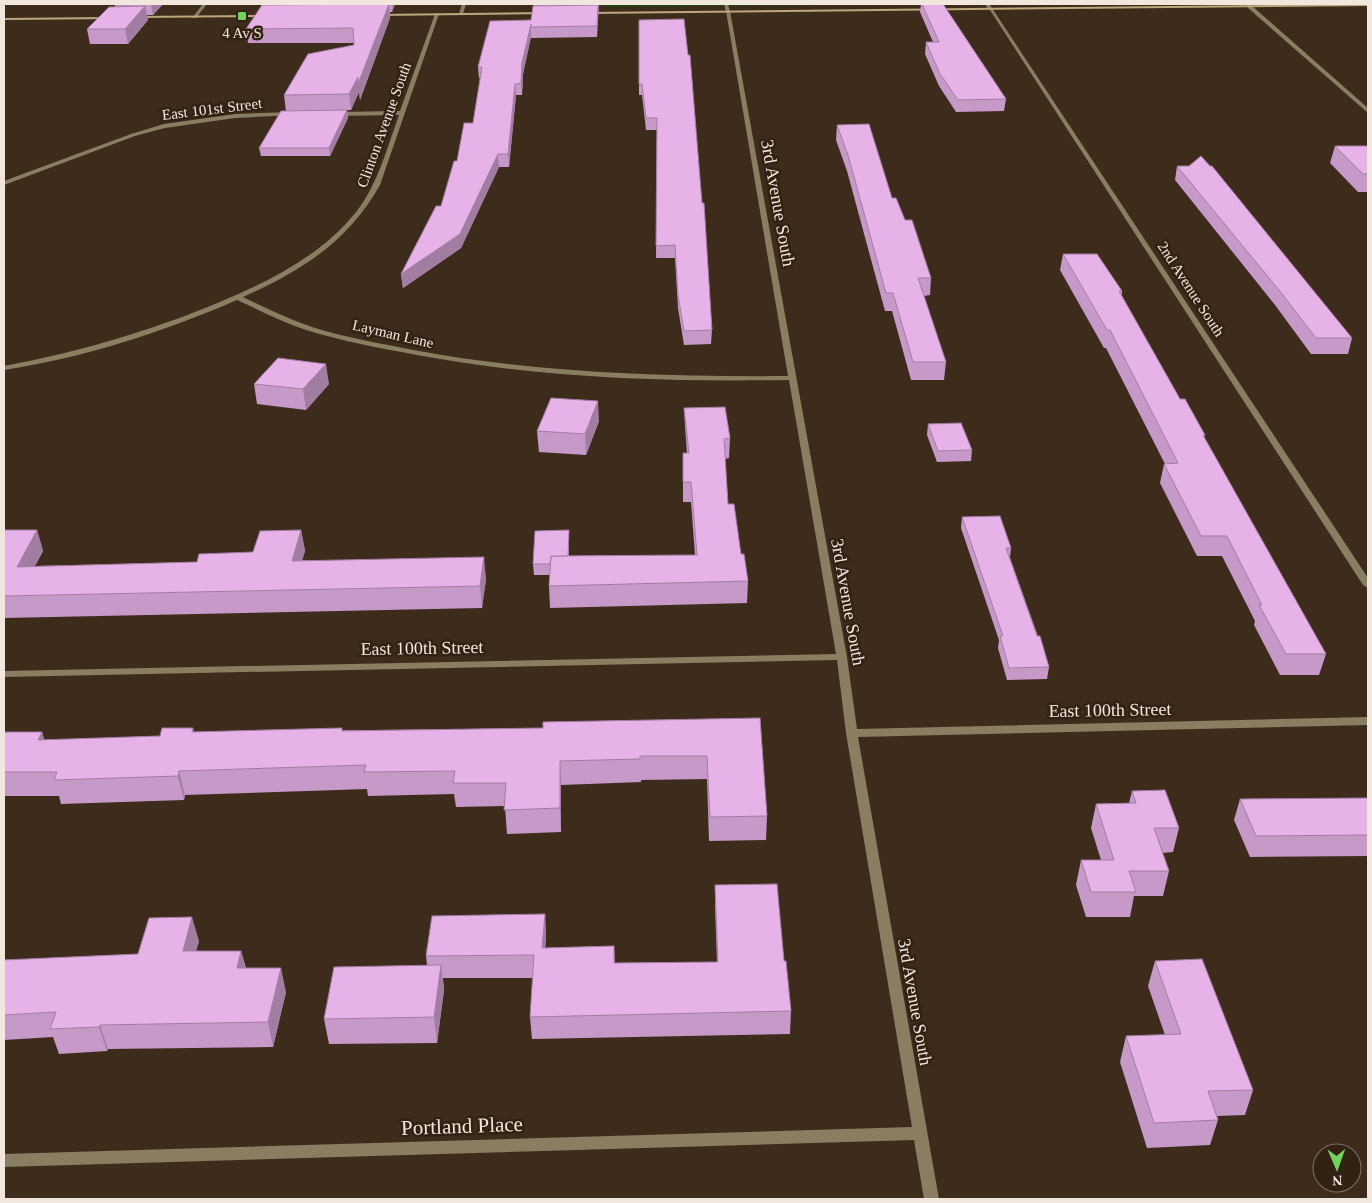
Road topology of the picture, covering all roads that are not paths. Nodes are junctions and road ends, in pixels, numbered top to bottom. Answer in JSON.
{"nodes":[{"id":1,"x":205,"y":4,"type":"edge"},
{"id":2,"x":464,"y":4,"type":"edge"},
{"id":3,"x":1368,"y":4,"type":"edge"},
{"id":4,"x":989,"y":6,"type":"edge"},
{"id":5,"x":1249,"y":6,"type":"junction"},
{"id":6,"x":727,"y":8,"type":"edge"},
{"id":7,"x":550,"y":13,"type":"edge"},
{"id":8,"x":579,"y":13,"type":"edge"},
{"id":9,"x":437,"y":14,"type":"junction"},
{"id":10,"x":461,"y":14,"type":"junction"},
{"id":11,"x":369,"y":15,"type":"edge"},
{"id":12,"x":272,"y":16,"type":"edge"},
{"id":13,"x":194,"y":17,"type":"junction"},
{"id":14,"x":118,"y":18,"type":"edge"},
{"id":15,"x":128,"y":18,"type":"edge"},
{"id":16,"x":4,"y":19,"type":"edge"},
{"id":17,"x":1368,"y":111,"type":"edge"},
{"id":18,"x":403,"y":112,"type":"junction"},
{"id":19,"x":298,"y":114,"type":"edge"},
{"id":20,"x":327,"y":114,"type":"edge"},
{"id":21,"x":4,"y":183,"type":"edge"},
{"id":22,"x":236,"y":298,"type":"junction"},
{"id":23,"x":4,"y":368,"type":"edge"},
{"id":24,"x":792,"y":378,"type":"junction"},
{"id":25,"x":1368,"y":585,"type":"edge"},
{"id":26,"x":842,"y":657,"type":"junction"},
{"id":27,"x":4,"y":674,"type":"edge"},
{"id":28,"x":1368,"y":721,"type":"edge"},
{"id":29,"x":852,"y":733,"type":"junction"},
{"id":30,"x":921,"y":1133,"type":"junction"},
{"id":31,"x":4,"y":1161,"type":"edge"},
{"id":32,"x":932,"y":1199,"type":"edge"}],
"edges":[{"from":1,"to":13,"type":"street"},
{"from":2,"to":10,"type":"street"},
{"from":3,"to":5,"type":"street"},
{"from":4,"to":5,"type":"street"},
{"from":4,"to":6,"type":"street"},
{"from":4,"to":25,"type":"street","name":"2nd Avenue South"},
{"from":5,"to":17,"type":"street"},
{"from":6,"to":8,"type":"street"},
{"from":6,"to":24,"type":"street","name":"3rd Avenue South"},
{"from":7,"to":10,"type":"street"},
{"from":9,"to":10,"type":"street"},
{"from":9,"to":11,"type":"street"},
{"from":9,"to":18,"type":"street","name":"Clinton Avenue South"},
{"from":12,"to":13,"type":"street"},
{"from":13,"to":15,"type":"street"},
{"from":14,"to":16,"type":"street"},
{"from":18,"to":20,"type":"street"},
{"from":18,"to":22,"type":"street","name":"Clinton Avenue South"},
{"from":19,"to":21,"type":"street","name":"East 101st Street"},
{"from":22,"to":23,"type":"street"},
{"from":22,"to":24,"type":"street","name":"Layman Lane"},
{"from":24,"to":26,"type":"street","name":"3rd Avenue South"},
{"from":26,"to":27,"type":"street","name":"East 100th Street"},
{"from":26,"to":29,"type":"street","name":"3rd Avenue South"},
{"from":28,"to":29,"type":"street","name":"East 100th Street"},
{"from":29,"to":30,"type":"street","name":"3rd Avenue South"},
{"from":30,"to":31,"type":"street","name":"Portland Place"},
{"from":30,"to":32,"type":"street","name":"3rd Avenue South"}]}
